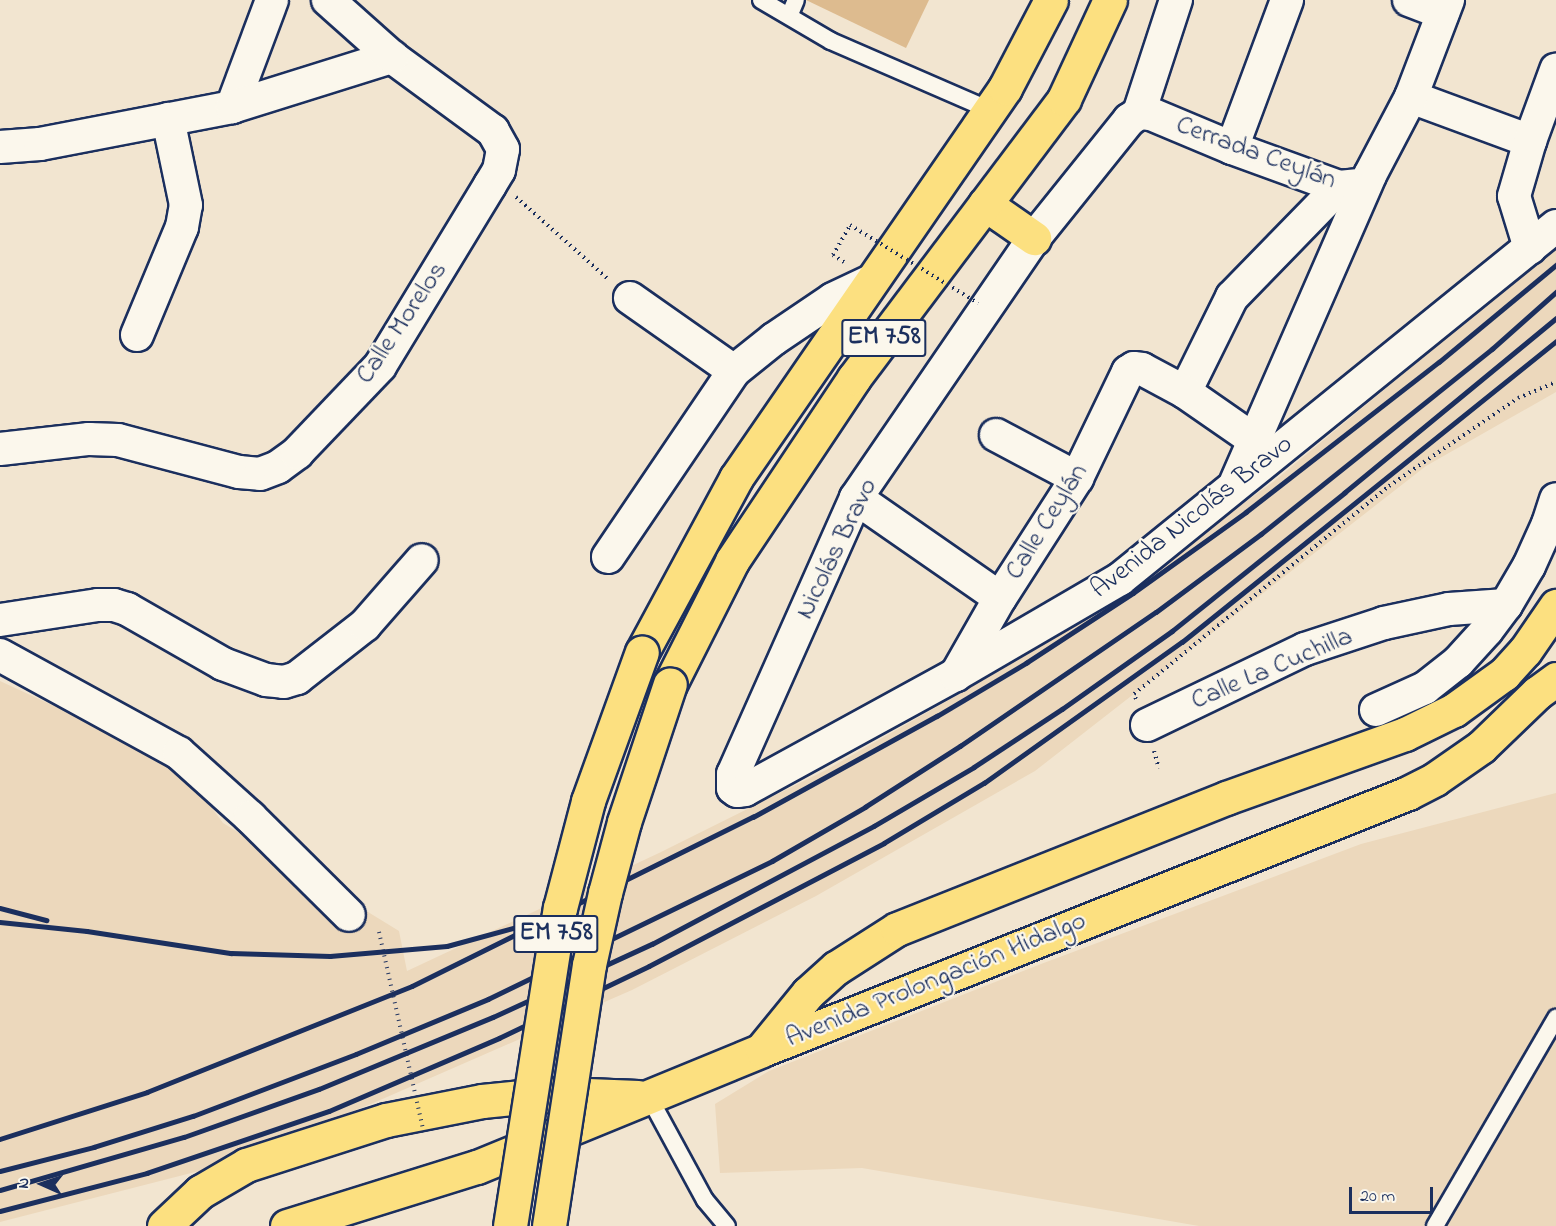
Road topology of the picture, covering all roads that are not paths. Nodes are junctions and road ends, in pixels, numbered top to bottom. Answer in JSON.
{"nodes":[{"id":1,"x":272,"y":0,"type":"edge"},
{"id":2,"x":328,"y":0,"type":"edge"},
{"id":3,"x":761,"y":0,"type":"edge"},
{"id":4,"x":1051,"y":0,"type":"edge"},
{"id":5,"x":1110,"y":0,"type":"edge"},
{"id":6,"x":1176,"y":0,"type":"edge"},
{"id":7,"x":1287,"y":0,"type":"edge"},
{"id":8,"x":1409,"y":0,"type":"edge"},
{"id":9,"x":1446,"y":6,"type":"edge"},
{"id":10,"x":793,"y":7,"type":"edge"},
{"id":11,"x":392,"y":57,"type":"junction"},
{"id":12,"x":1556,"y":70,"type":"edge"},
{"id":13,"x":1411,"y":97,"type":"junction"},
{"id":14,"x":232,"y":107,"type":"junction"},
{"id":15,"x":990,"y":110,"type":"junction"},
{"id":16,"x":1139,"y":113,"type":"junction"},
{"id":17,"x":168,"y":119,"type":"junction"},
{"id":18,"x":1530,"y":141,"type":"junction"},
{"id":19,"x":0,"y":147,"type":"edge"},
{"id":20,"x":1232,"y":148,"type":"junction"},
{"id":21,"x":1370,"y":175,"type":"junction"},
{"id":22,"x":1339,"y":187,"type":"junction"},
{"id":23,"x":985,"y":204,"type":"junction"},
{"id":24,"x":1556,"y":226,"type":"edge"},
{"id":25,"x":1034,"y":238,"type":"junction"},
{"id":26,"x":1530,"y":249,"type":"junction"},
{"id":27,"x":873,"y":280,"type":"junction"},
{"id":28,"x":630,"y":298,"type":"road end"},
{"id":29,"x":137,"y":335,"type":"dead end"},
{"id":30,"x":734,"y":371,"type":"junction"},
{"id":31,"x":1185,"y":392,"type":"junction"},
{"id":32,"x":996,"y":435,"type":"dead end"},
{"id":33,"x":1254,"y":440,"type":"junction"},
{"id":34,"x":0,"y":449,"type":"edge"},
{"id":35,"x":1077,"y":478,"type":"junction"},
{"id":36,"x":1233,"y":488,"type":"junction"},
{"id":37,"x":856,"y":498,"type":"junction"},
{"id":38,"x":1556,"y":499,"type":"edge"},
{"id":39,"x":608,"y":557,"type":"dead end"},
{"id":40,"x":422,"y":560,"type":"dead end"},
{"id":41,"x":1000,"y":598,"type":"junction"},
{"id":42,"x":1506,"y":605,"type":"junction"},
{"id":43,"x":1556,"y":606,"type":"edge"},
{"id":44,"x":0,"y":620,"type":"edge"},
{"id":45,"x":0,"y":655,"type":"edge"},
{"id":46,"x":955,"y":675,"type":"junction"},
{"id":47,"x":1556,"y":679,"type":"edge"},
{"id":48,"x":1376,"y":710,"type":"dead end"},
{"id":49,"x":1146,"y":724,"type":"road end"},
{"id":50,"x":733,"y":788,"type":"joint"},
{"id":51,"x":349,"y":915,"type":"dead end"},
{"id":52,"x":1556,"y":1018,"type":"edge"},
{"id":53,"x":762,"y":1050,"type":"junction"},
{"id":54,"x":649,"y":1097,"type":"junction"},
{"id":55,"x":164,"y":1226,"type":"edge"},
{"id":56,"x":287,"y":1226,"type":"edge"},
{"id":57,"x":510,"y":1226,"type":"edge"},
{"id":58,"x":549,"y":1226,"type":"edge"},
{"id":59,"x":726,"y":1226,"type":"edge"},
{"id":60,"x":1435,"y":1226,"type":"edge"}],
"edges":[{"from":1,"to":14,"type":"street"},
{"from":2,"to":11,"type":"street"},
{"from":3,"to":10,"type":"lane"},
{"from":4,"to":15,"type":"highway","number":"EM 758"},
{"from":5,"to":23,"type":"highway","number":"EM 758"},
{"from":6,"to":16,"type":"street"},
{"from":7,"to":20,"type":"street"},
{"from":8,"to":9,"type":"street"},
{"from":9,"to":13,"type":"street"},
{"from":10,"to":15,"type":"lane"},
{"from":11,"to":14,"type":"street"},
{"from":11,"to":34,"type":"street","name":"Calle Morelos"},
{"from":12,"to":18,"type":"street"},
{"from":13,"to":18,"type":"street"},
{"from":13,"to":21,"type":"street"},
{"from":14,"to":17,"type":"street"},
{"from":15,"to":27,"type":"highway","number":"EM 758"},
{"from":16,"to":20,"type":"street","name":"Cerrada Ceylán"},
{"from":16,"to":25,"type":"street","name":"Nicolás Bravo"},
{"from":17,"to":19,"type":"street"},
{"from":17,"to":29,"type":"street"},
{"from":18,"to":26,"type":"street"},
{"from":20,"to":22,"type":"street","name":"Cerrada Ceylán"},
{"from":21,"to":22,"type":"street","name":"Cerrada Ceylán"},
{"from":21,"to":33,"type":"street"},
{"from":22,"to":31,"type":"street"},
{"from":23,"to":25,"type":"highway"},
{"from":23,"to":58,"type":"highway","number":"EM 758","bridge":true},
{"from":24,"to":26,"type":"street","name":"Avenida Nicolás Bravo"},
{"from":25,"to":37,"type":"street","name":"Nicolás Bravo"},
{"from":26,"to":36,"type":"street","name":"Avenida Nicolás Bravo"},
{"from":27,"to":30,"type":"street"},
{"from":27,"to":57,"type":"highway","number":"EM 758","bridge":true},
{"from":28,"to":30,"type":"street"},
{"from":30,"to":39,"type":"street"},
{"from":31,"to":33,"type":"street"},
{"from":31,"to":35,"type":"street","name":"Calle Ceylán"},
{"from":32,"to":35,"type":"street"},
{"from":33,"to":36,"type":"street"},
{"from":35,"to":41,"type":"street","name":"Calle Ceylán"},
{"from":36,"to":46,"type":"street","name":"Avenida Nicolás Bravo"},
{"from":37,"to":41,"type":"street"},
{"from":37,"to":50,"type":"street","name":"Nicolás Bravo"},
{"from":38,"to":42,"type":"street"},
{"from":40,"to":44,"type":"street"},
{"from":41,"to":46,"type":"street","name":"Calle Ceylán"},
{"from":42,"to":48,"type":"street"},
{"from":42,"to":49,"type":"street","name":"Calle La Cuchilla"},
{"from":43,"to":53,"type":"highway"},
{"from":45,"to":51,"type":"street"},
{"from":46,"to":50,"type":"street","name":"Avenida Nicolás Bravo"},
{"from":47,"to":53,"type":"highway","name":"Avenida Prolongación Hidalgo"},
{"from":52,"to":60,"type":"lane"},
{"from":53,"to":54,"type":"highway","name":"Avenida Prolongación Hidalgo"},
{"from":54,"to":55,"type":"highway"},
{"from":54,"to":56,"type":"highway","name":"Avenida Prolongación Hidalgo"},
{"from":54,"to":59,"type":"lane"}]}
